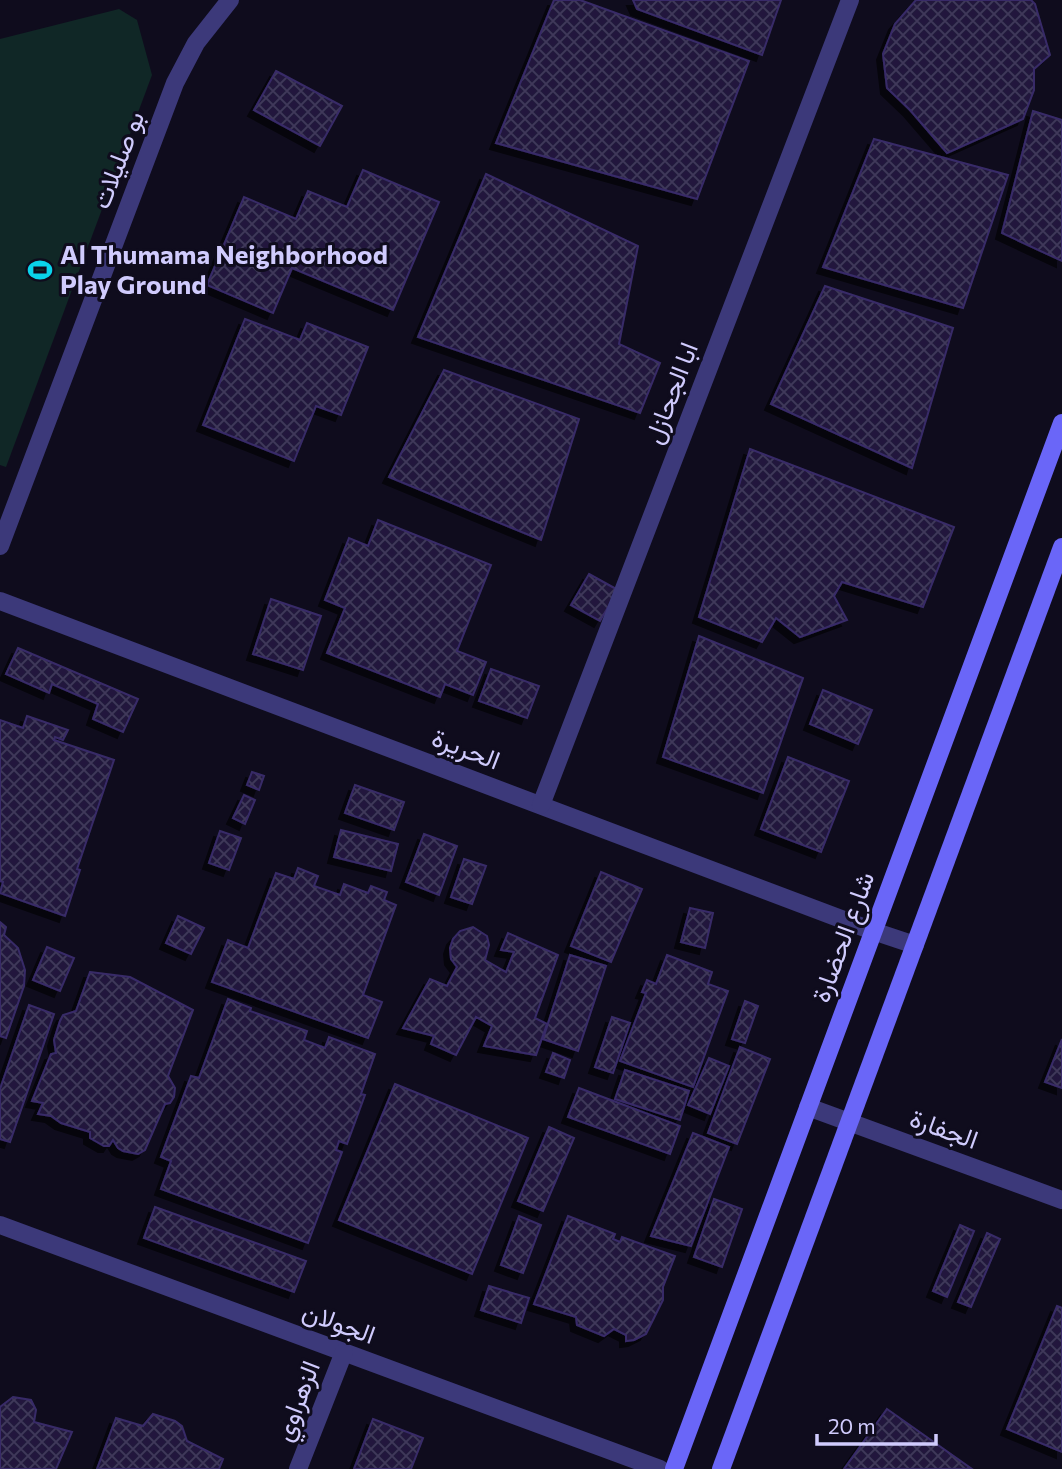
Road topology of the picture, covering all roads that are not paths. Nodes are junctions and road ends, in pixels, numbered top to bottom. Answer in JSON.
{"nodes":[{"id":1,"x":230,"y":0,"type":"edge"},
{"id":2,"x":850,"y":0,"type":"edge"},
{"id":3,"x":1062,"y":423,"type":"edge"},
{"id":4,"x":0,"y":546,"type":"edge"},
{"id":5,"x":1062,"y":547,"type":"edge"},
{"id":6,"x":0,"y":601,"type":"edge"},
{"id":7,"x":541,"y":806,"type":"junction"},
{"id":8,"x":873,"y":931,"type":"junction"},
{"id":9,"x":915,"y":944,"type":"junction"},
{"id":10,"x":808,"y":1107,"type":"junction"},
{"id":11,"x":849,"y":1122,"type":"junction"},
{"id":12,"x":1062,"y":1200,"type":"edge"},
{"id":13,"x":0,"y":1226,"type":"edge"},
{"id":14,"x":344,"y":1352,"type":"junction"},
{"id":15,"x":298,"y":1469,"type":"edge"},
{"id":16,"x":660,"y":1469,"type":"edge"},
{"id":17,"x":674,"y":1469,"type":"edge"},
{"id":18,"x":721,"y":1469,"type":"edge"}],
"edges":[{"from":1,"to":4,"type":"street","name":"بو صليلات"},
{"from":2,"to":7,"type":"street","name":"ابا الجحازل"},
{"from":3,"to":8,"type":"street","name":"شارع الحضارة"},
{"from":5,"to":9,"type":"street"},
{"from":6,"to":7,"type":"street","name":"الحريرة"},
{"from":7,"to":8,"type":"street","name":"الحريرة"},
{"from":8,"to":9,"type":"street","name":"الحريرة"},
{"from":8,"to":10,"type":"street","name":"شارع الحضارة"},
{"from":9,"to":11,"type":"street"},
{"from":10,"to":11,"type":"street","name":"الجفارة"},
{"from":10,"to":17,"type":"street","name":"شارع الحضارة"},
{"from":11,"to":12,"type":"street","name":"الجفارة"},
{"from":11,"to":18,"type":"street"},
{"from":13,"to":14,"type":"street","name":"الجولان"},
{"from":14,"to":15,"type":"street","name":"الزهراوي"},
{"from":14,"to":16,"type":"street","name":"الجولان"}]}
